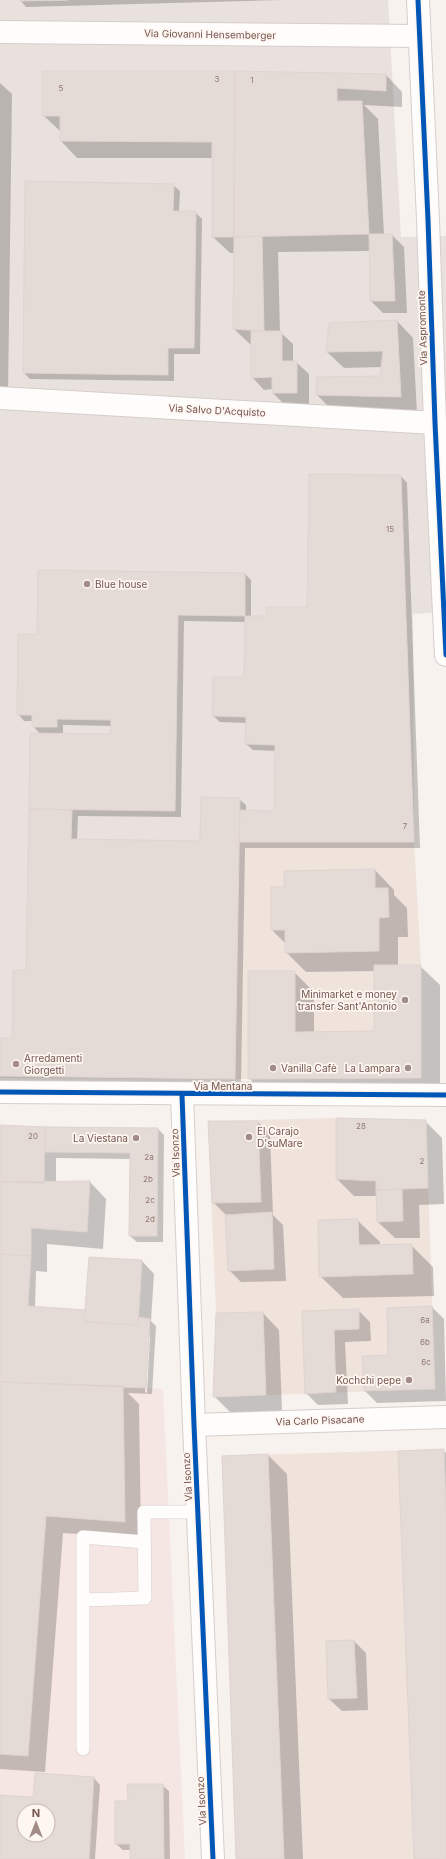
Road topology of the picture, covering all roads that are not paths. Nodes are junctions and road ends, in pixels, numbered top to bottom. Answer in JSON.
{"nodes":[{"id":1,"x":418,"y":0,"type":"edge"},
{"id":2,"x":0,"y":32,"type":"edge"},
{"id":3,"x":419,"y":36,"type":"junction"},
{"id":4,"x":437,"y":220,"type":"edge"},
{"id":5,"x":0,"y":398,"type":"edge"},
{"id":6,"x":434,"y":423,"type":"junction"},
{"id":7,"x":446,"y":630,"type":"edge"},
{"id":8,"x":446,"y":655,"type":"edge"},
{"id":9,"x":0,"y":1092,"type":"edge"},
{"id":10,"x":182,"y":1095,"type":"junction"},
{"id":11,"x":446,"y":1095,"type":"edge"},
{"id":12,"x":446,"y":1417,"type":"edge"},
{"id":13,"x":194,"y":1425,"type":"junction"},
{"id":14,"x":198,"y":1512,"type":"junction"},
{"id":15,"x":144,"y":1542,"type":"junction"},
{"id":16,"x":83,"y":1600,"type":"junction"},
{"id":17,"x":83,"y":1749,"type":"dead end"},
{"id":18,"x":213,"y":1859,"type":"edge"}],
"edges":[{"from":1,"to":3,"type":"street","name":"Via Aspromonte"},
{"from":2,"to":3,"type":"street","name":"Via Giovanni Hensemberger"},
{"from":3,"to":4,"type":"street","name":"Via Aspromonte"},
{"from":4,"to":6,"type":"street","name":"Via Aspromonte"},
{"from":5,"to":6,"type":"street","name":"Via Salvo D'Acquisto"},
{"from":6,"to":7,"type":"street","name":"Via Aspromonte"},
{"from":7,"to":8,"type":"street","name":"Via Aspromonte"},
{"from":9,"to":10,"type":"street","name":"Via Mentana"},
{"from":10,"to":11,"type":"street","name":"Via Mentana"},
{"from":10,"to":13,"type":"street","name":"Via Isonzo"},
{"from":12,"to":13,"type":"street","name":"Via Carlo Pisacane"},
{"from":13,"to":14,"type":"street","name":"Via Isonzo"},
{"from":14,"to":15,"type":"lane"},
{"from":14,"to":18,"type":"street","name":"Via Isonzo"},
{"from":15,"to":16,"type":"lane"},
{"from":15,"to":16,"type":"lane"},
{"from":16,"to":17,"type":"lane"}]}
